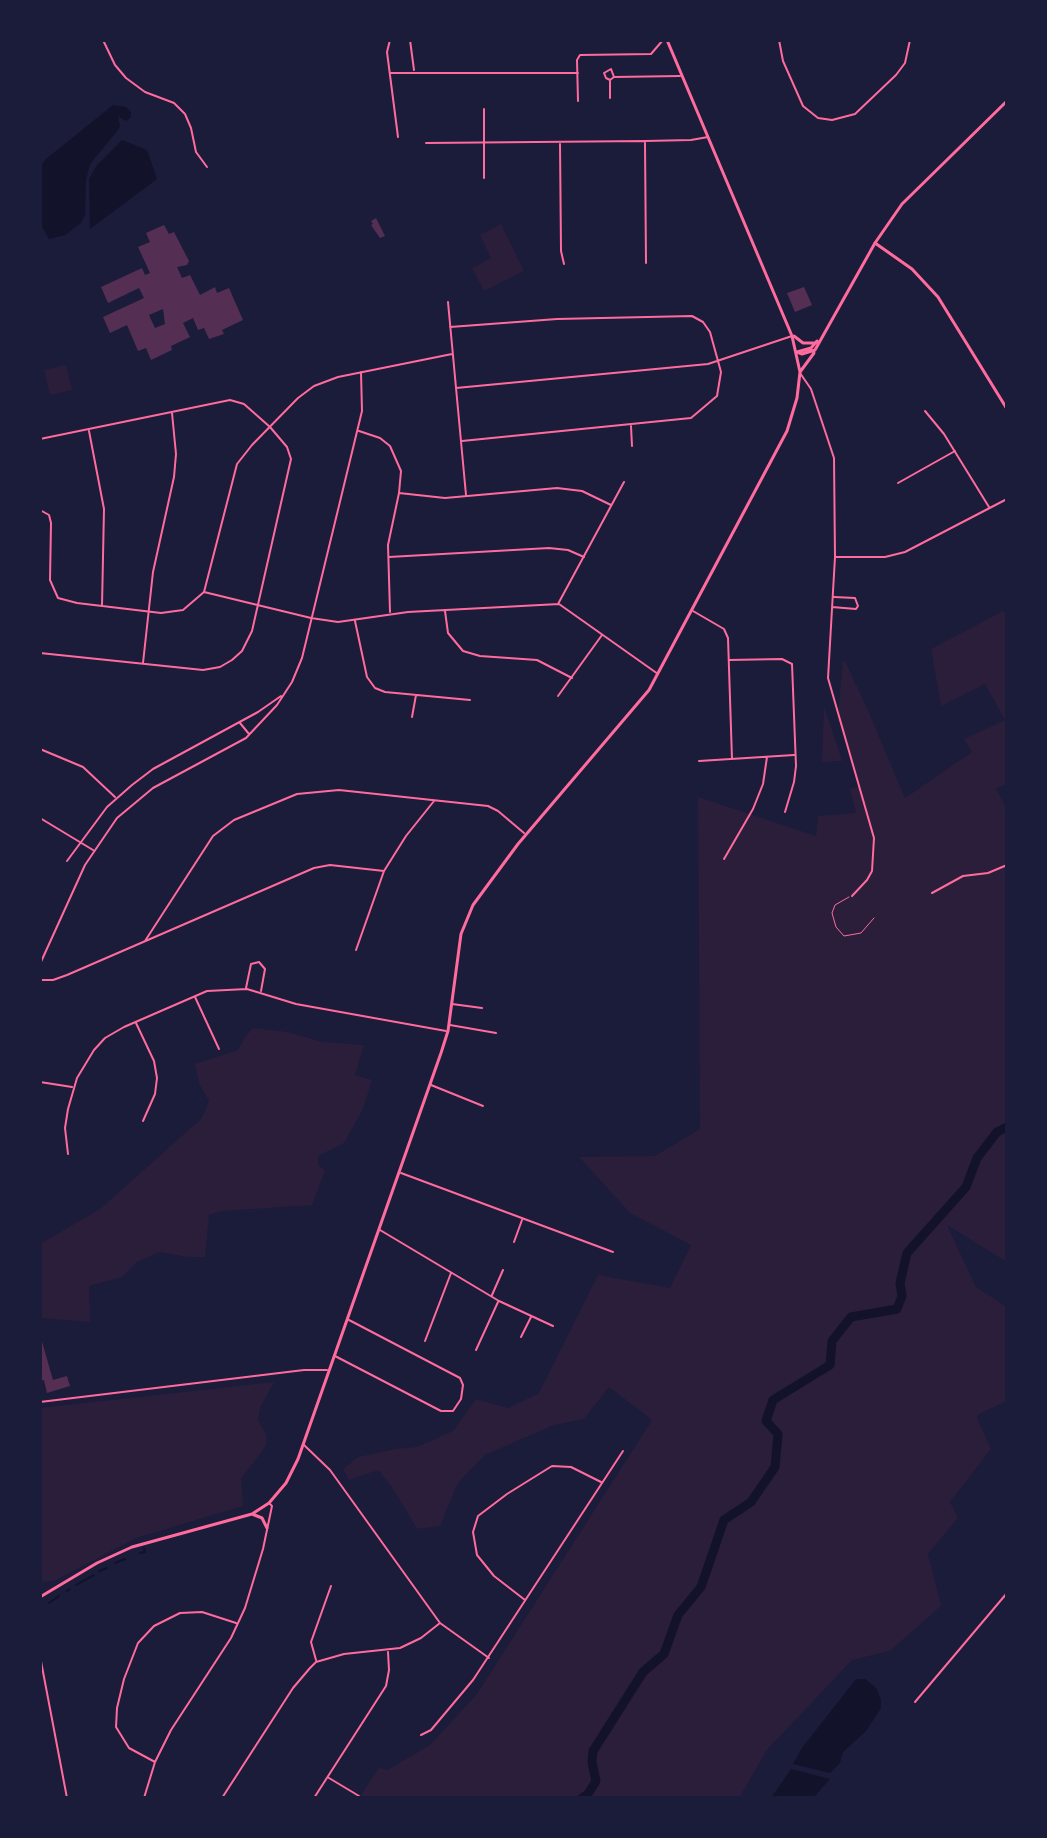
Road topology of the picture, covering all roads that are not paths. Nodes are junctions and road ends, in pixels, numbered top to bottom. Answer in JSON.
{"nodes":[{"id":1,"x":103,"y":40,"type":"edge"},
{"id":2,"x":390,"y":40,"type":"edge"},
{"id":3,"x":410,"y":40,"type":"edge"},
{"id":4,"x":665,"y":40,"type":"edge"},
{"id":5,"x":779,"y":40,"type":"edge"},
{"id":6,"x":910,"y":40,"type":"edge"},
{"id":7,"x":414,"y":72,"type":"junction"},
{"id":8,"x":390,"y":73,"type":"junction"},
{"id":9,"x":578,"y":73,"type":"junction"},
{"id":10,"x":682,"y":75,"type":"junction"},
{"id":11,"x":614,"y":77,"type":"junction"},
{"id":12,"x":610,"y":80,"type":"junction"},
{"id":13,"x":610,"y":98,"type":"dead end"},
{"id":14,"x":578,"y":101,"type":"dead end"},
{"id":15,"x":1007,"y":101,"type":"edge"},
{"id":16,"x":484,"y":109,"type":"dead end"},
{"id":17,"x":398,"y":137,"type":"dead end"},
{"id":18,"x":708,"y":137,"type":"junction"},
{"id":19,"x":645,"y":141,"type":"junction"},
{"id":20,"x":560,"y":142,"type":"junction"},
{"id":21,"x":426,"y":143,"type":"dead end"},
{"id":22,"x":484,"y":143,"type":"junction"},
{"id":23,"x":207,"y":167,"type":"dead end"},
{"id":24,"x":484,"y":178,"type":"dead end"},
{"id":25,"x":875,"y":243,"type":"junction"},
{"id":26,"x":646,"y":263,"type":"dead end"},
{"id":27,"x":564,"y":264,"type":"dead end"},
{"id":28,"x":448,"y":302,"type":"dead end"},
{"id":29,"x":450,"y":327,"type":"junction"},
{"id":30,"x":792,"y":336,"type":"junction"},
{"id":31,"x":817,"y":345,"type":"junction"},
{"id":32,"x":797,"y":352,"type":"junction"},
{"id":33,"x":452,"y":354,"type":"junction"},
{"id":34,"x":720,"y":360,"type":"junction"},
{"id":35,"x":361,"y":372,"type":"junction"},
{"id":36,"x":800,"y":372,"type":"junction"},
{"id":37,"x":456,"y":388,"type":"junction"},
{"id":38,"x":1007,"y":409,"type":"edge"},
{"id":39,"x":925,"y":411,"type":"dead end"},
{"id":40,"x":172,"y":412,"type":"junction"},
{"id":41,"x":631,"y":425,"type":"junction"},
{"id":42,"x":270,"y":427,"type":"junction"},
{"id":43,"x":89,"y":429,"type":"junction"},
{"id":44,"x":358,"y":431,"type":"junction"},
{"id":45,"x":40,"y":439,"type":"edge"},
{"id":46,"x":462,"y":441,"type":"junction"},
{"id":47,"x":632,"y":446,"type":"dead end"},
{"id":48,"x":955,"y":451,"type":"junction"},
{"id":49,"x":624,"y":482,"type":"dead end"},
{"id":50,"x":898,"y":483,"type":"dead end"},
{"id":51,"x":399,"y":493,"type":"junction"},
{"id":52,"x":466,"y":496,"type":"junction"},
{"id":53,"x":1007,"y":499,"type":"edge"},
{"id":54,"x":611,"y":505,"type":"junction"},
{"id":55,"x":990,"y":508,"type":"junction"},
{"id":56,"x":40,"y":510,"type":"edge"},
{"id":57,"x":388,"y":557,"type":"junction"},
{"id":58,"x":584,"y":557,"type":"junction"},
{"id":59,"x":835,"y":557,"type":"junction"},
{"id":60,"x":204,"y":592,"type":"junction"},
{"id":61,"x":833,"y":597,"type":"junction"},
{"id":62,"x":558,"y":604,"type":"junction"},
{"id":63,"x":257,"y":605,"type":"junction"},
{"id":64,"x":102,"y":606,"type":"junction"},
{"id":65,"x":832,"y":607,"type":"junction"},
{"id":66,"x":445,"y":609,"type":"junction"},
{"id":67,"x":149,"y":611,"type":"junction"},
{"id":68,"x":692,"y":611,"type":"junction"},
{"id":69,"x":390,"y":613,"type":"junction"},
{"id":70,"x":311,"y":618,"type":"junction"},
{"id":71,"x":354,"y":620,"type":"junction"},
{"id":72,"x":603,"y":634,"type":"junction"},
{"id":73,"x":40,"y":653,"type":"edge"},
{"id":74,"x":729,"y":660,"type":"junction"},
{"id":75,"x":143,"y":665,"type":"junction"},
{"id":76,"x":659,"y":675,"type":"junction"},
{"id":77,"x":572,"y":678,"type":"junction"},
{"id":78,"x":285,"y":693,"type":"junction"},
{"id":79,"x":416,"y":695,"type":"junction"},
{"id":80,"x":558,"y":696,"type":"dead end"},
{"id":81,"x":470,"y":700,"type":"dead end"},
{"id":82,"x":412,"y":717,"type":"dead end"},
{"id":83,"x":239,"y":722,"type":"junction"},
{"id":84,"x":249,"y":735,"type":"junction"},
{"id":85,"x":40,"y":749,"type":"edge"},
{"id":86,"x":796,"y":755,"type":"junction"},
{"id":87,"x":767,"y":757,"type":"junction"},
{"id":88,"x":732,"y":759,"type":"junction"},
{"id":89,"x":699,"y":761,"type":"dead end"},
{"id":90,"x":116,"y":798,"type":"junction"},
{"id":91,"x":435,"y":800,"type":"junction"},
{"id":92,"x":785,"y":812,"type":"dead end"},
{"id":93,"x":40,"y":818,"type":"edge"},
{"id":94,"x":527,"y":835,"type":"junction"},
{"id":95,"x":80,"y":841,"type":"junction"},
{"id":96,"x":93,"y":850,"type":"junction"},
{"id":97,"x":724,"y":859,"type":"dead end"},
{"id":98,"x":67,"y":861,"type":"dead end"},
{"id":99,"x":1007,"y":865,"type":"edge"},
{"id":100,"x":384,"y":871,"type":"junction"},
{"id":101,"x":932,"y":893,"type":"dead end"},
{"id":102,"x":852,"y":896,"type":"joint"},
{"id":103,"x":874,"y":918,"type":"dead end"},
{"id":104,"x":145,"y":941,"type":"junction"},
{"id":105,"x":356,"y":950,"type":"dead end"},
{"id":106,"x":40,"y":964,"type":"edge"},
{"id":107,"x":40,"y":980,"type":"edge"},
{"id":108,"x":246,"y":989,"type":"junction"},
{"id":109,"x":261,"y":992,"type":"junction"},
{"id":110,"x":194,"y":996,"type":"junction"},
{"id":111,"x":451,"y":1004,"type":"junction"},
{"id":112,"x":482,"y":1008,"type":"dead end"},
{"id":113,"x":136,"y":1022,"type":"junction"},
{"id":114,"x":448,"y":1025,"type":"junction"},
{"id":115,"x":448,"y":1031,"type":"junction"},
{"id":116,"x":496,"y":1033,"type":"dead end"},
{"id":117,"x":219,"y":1049,"type":"dead end"},
{"id":118,"x":40,"y":1082,"type":"edge"},
{"id":119,"x":430,"y":1085,"type":"junction"},
{"id":120,"x":74,"y":1087,"type":"junction"},
{"id":121,"x":483,"y":1106,"type":"dead end"},
{"id":122,"x":143,"y":1121,"type":"dead end"},
{"id":123,"x":68,"y":1154,"type":"dead end"},
{"id":124,"x":400,"y":1172,"type":"junction"},
{"id":125,"x":522,"y":1219,"type":"junction"},
{"id":126,"x":379,"y":1229,"type":"junction"},
{"id":127,"x":514,"y":1242,"type":"dead end"},
{"id":128,"x":613,"y":1252,"type":"dead end"},
{"id":129,"x":503,"y":1270,"type":"dead end"},
{"id":130,"x":451,"y":1272,"type":"junction"},
{"id":131,"x":491,"y":1296,"type":"junction"},
{"id":132,"x":499,"y":1301,"type":"junction"},
{"id":133,"x":531,"y":1316,"type":"junction"},
{"id":134,"x":347,"y":1319,"type":"junction"},
{"id":135,"x":553,"y":1326,"type":"dead end"},
{"id":136,"x":521,"y":1337,"type":"dead end"},
{"id":137,"x":425,"y":1341,"type":"dead end"},
{"id":138,"x":476,"y":1350,"type":"dead end"},
{"id":139,"x":334,"y":1355,"type":"junction"},
{"id":140,"x":329,"y":1370,"type":"junction"},
{"id":141,"x":40,"y":1402,"type":"edge"},
{"id":142,"x":303,"y":1444,"type":"junction"},
{"id":143,"x":623,"y":1451,"type":"dead end"},
{"id":144,"x":602,"y":1482,"type":"junction"},
{"id":145,"x":269,"y":1503,"type":"junction"},
{"id":146,"x":252,"y":1514,"type":"junction"},
{"id":147,"x":267,"y":1528,"type":"junction"},
{"id":148,"x":331,"y":1586,"type":"dead end"},
{"id":149,"x":1007,"y":1593,"type":"edge"},
{"id":150,"x":40,"y":1597,"type":"edge"},
{"id":151,"x":525,"y":1600,"type":"junction"},
{"id":152,"x":237,"y":1623,"type":"junction"},
{"id":153,"x":440,"y":1623,"type":"junction"},
{"id":154,"x":388,"y":1651,"type":"junction"},
{"id":155,"x":40,"y":1656,"type":"edge"},
{"id":156,"x":489,"y":1658,"type":"junction"},
{"id":157,"x":316,"y":1662,"type":"junction"},
{"id":158,"x":915,"y":1702,"type":"dead end"},
{"id":159,"x":421,"y":1735,"type":"dead end"},
{"id":160,"x":155,"y":1762,"type":"junction"},
{"id":161,"x":328,"y":1778,"type":"junction"},
{"id":162,"x":359,"y":1796,"type":"dead end"},
{"id":163,"x":67,"y":1798,"type":"edge"},
{"id":164,"x":144,"y":1798,"type":"edge"},
{"id":165,"x":222,"y":1798,"type":"edge"},
{"id":166,"x":314,"y":1798,"type":"edge"}],
"edges":[{"from":1,"to":23,"type":"street"},
{"from":2,"to":8,"type":"street"},
{"from":3,"to":7,"type":"street"},
{"from":4,"to":9,"type":"street"},
{"from":4,"to":10,"type":"main road"},
{"from":5,"to":6,"type":"street"},
{"from":7,"to":8,"type":"street"},
{"from":7,"to":9,"type":"street"},
{"from":8,"to":17,"type":"street"},
{"from":9,"to":14,"type":"street"},
{"from":10,"to":11,"type":"street"},
{"from":10,"to":18,"type":"main road"},
{"from":11,"to":12,"type":"street"},
{"from":11,"to":12,"type":"street"},
{"from":12,"to":13,"type":"street"},
{"from":15,"to":25,"type":"main road"},
{"from":16,"to":22,"type":"street"},
{"from":18,"to":19,"type":"street"},
{"from":18,"to":30,"type":"main road"},
{"from":19,"to":20,"type":"street"},
{"from":19,"to":26,"type":"street"},
{"from":20,"to":22,"type":"street"},
{"from":20,"to":27,"type":"street"},
{"from":21,"to":22,"type":"street"},
{"from":22,"to":24,"type":"street"},
{"from":25,"to":31,"type":"main road"},
{"from":25,"to":38,"type":"main road"},
{"from":28,"to":29,"type":"street"},
{"from":29,"to":33,"type":"street"},
{"from":29,"to":34,"type":"street"},
{"from":30,"to":31,"type":"main road"},
{"from":30,"to":32,"type":"main road"},
{"from":30,"to":34,"type":"street"},
{"from":31,"to":32,"type":"main road"},
{"from":31,"to":36,"type":"main road"},
{"from":32,"to":36,"type":"main road"},
{"from":33,"to":35,"type":"street"},
{"from":33,"to":37,"type":"street"},
{"from":34,"to":37,"type":"street"},
{"from":34,"to":41,"type":"street"},
{"from":35,"to":42,"type":"street"},
{"from":35,"to":44,"type":"street"},
{"from":36,"to":59,"type":"street"},
{"from":36,"to":68,"type":"main road"},
{"from":37,"to":46,"type":"street"},
{"from":39,"to":48,"type":"street"},
{"from":40,"to":42,"type":"street"},
{"from":40,"to":43,"type":"street"},
{"from":40,"to":67,"type":"street"},
{"from":41,"to":46,"type":"street"},
{"from":41,"to":47,"type":"street"},
{"from":42,"to":60,"type":"street"},
{"from":42,"to":63,"type":"street"},
{"from":43,"to":45,"type":"street"},
{"from":43,"to":64,"type":"street"},
{"from":44,"to":51,"type":"street"},
{"from":44,"to":70,"type":"street"},
{"from":46,"to":52,"type":"street"},
{"from":48,"to":50,"type":"street"},
{"from":48,"to":55,"type":"street"},
{"from":49,"to":54,"type":"street"},
{"from":51,"to":52,"type":"street"},
{"from":51,"to":57,"type":"street"},
{"from":52,"to":54,"type":"street"},
{"from":53,"to":55,"type":"street"},
{"from":54,"to":58,"type":"street"},
{"from":55,"to":59,"type":"street"},
{"from":56,"to":64,"type":"street"},
{"from":57,"to":58,"type":"street"},
{"from":57,"to":69,"type":"street"},
{"from":58,"to":62,"type":"street"},
{"from":59,"to":61,"type":"street"},
{"from":60,"to":63,"type":"street"},
{"from":60,"to":67,"type":"street"},
{"from":61,"to":65,"type":"street"},
{"from":61,"to":65,"type":"street"},
{"from":62,"to":66,"type":"street"},
{"from":62,"to":72,"type":"street"},
{"from":63,"to":70,"type":"street"},
{"from":63,"to":75,"type":"street"},
{"from":64,"to":67,"type":"street"},
{"from":65,"to":102,"type":"street"},
{"from":66,"to":69,"type":"street"},
{"from":66,"to":77,"type":"street"},
{"from":67,"to":75,"type":"street"},
{"from":68,"to":74,"type":"street"},
{"from":68,"to":76,"type":"main road"},
{"from":69,"to":71,"type":"street"},
{"from":70,"to":71,"type":"street"},
{"from":70,"to":78,"type":"street"},
{"from":71,"to":79,"type":"street"},
{"from":72,"to":76,"type":"street"},
{"from":72,"to":77,"type":"street"},
{"from":73,"to":75,"type":"street"},
{"from":74,"to":86,"type":"street"},
{"from":74,"to":88,"type":"street"},
{"from":76,"to":94,"type":"main road"},
{"from":77,"to":80,"type":"street"},
{"from":78,"to":83,"type":"street"},
{"from":78,"to":84,"type":"street"},
{"from":79,"to":81,"type":"street"},
{"from":79,"to":82,"type":"street"},
{"from":83,"to":84,"type":"street"},
{"from":83,"to":90,"type":"street"},
{"from":84,"to":96,"type":"street"},
{"from":85,"to":90,"type":"street"},
{"from":86,"to":87,"type":"street"},
{"from":86,"to":92,"type":"street"},
{"from":87,"to":88,"type":"street"},
{"from":87,"to":97,"type":"street"},
{"from":88,"to":89,"type":"street"},
{"from":90,"to":95,"type":"street"},
{"from":91,"to":94,"type":"street"},
{"from":91,"to":100,"type":"street"},
{"from":91,"to":104,"type":"street"},
{"from":93,"to":95,"type":"street"},
{"from":94,"to":111,"type":"main road"},
{"from":95,"to":96,"type":"street"},
{"from":95,"to":98,"type":"street"},
{"from":96,"to":106,"type":"street"},
{"from":99,"to":101,"type":"street"},
{"from":100,"to":104,"type":"street"},
{"from":100,"to":105,"type":"street"},
{"from":102,"to":103,"type":"lane"},
{"from":104,"to":107,"type":"street"},
{"from":108,"to":109,"type":"street"},
{"from":108,"to":109,"type":"street"},
{"from":108,"to":110,"type":"street"},
{"from":109,"to":115,"type":"street"},
{"from":110,"to":113,"type":"street"},
{"from":110,"to":117,"type":"street"},
{"from":111,"to":112,"type":"street"},
{"from":111,"to":114,"type":"main road"},
{"from":113,"to":120,"type":"street"},
{"from":113,"to":122,"type":"street"},
{"from":114,"to":115,"type":"main road"},
{"from":114,"to":116,"type":"street"},
{"from":115,"to":119,"type":"main road"},
{"from":118,"to":120,"type":"street"},
{"from":119,"to":121,"type":"street"},
{"from":119,"to":124,"type":"main road"},
{"from":120,"to":123,"type":"street"},
{"from":124,"to":125,"type":"street"},
{"from":124,"to":126,"type":"main road"},
{"from":125,"to":127,"type":"street"},
{"from":125,"to":128,"type":"street"},
{"from":126,"to":130,"type":"street"},
{"from":126,"to":134,"type":"main road"},
{"from":129,"to":131,"type":"street"},
{"from":130,"to":131,"type":"street"},
{"from":130,"to":137,"type":"street"},
{"from":131,"to":132,"type":"street"},
{"from":132,"to":133,"type":"street"},
{"from":132,"to":138,"type":"street"},
{"from":133,"to":135,"type":"street"},
{"from":133,"to":136,"type":"street"},
{"from":134,"to":139,"type":"main road"},
{"from":134,"to":139,"type":"street"},
{"from":139,"to":140,"type":"main road"},
{"from":140,"to":141,"type":"street"},
{"from":140,"to":142,"type":"main road"},
{"from":142,"to":145,"type":"main road"},
{"from":142,"to":153,"type":"street"},
{"from":143,"to":144,"type":"street"},
{"from":144,"to":151,"type":"street"},
{"from":144,"to":151,"type":"street"},
{"from":145,"to":146,"type":"main road"},
{"from":145,"to":147,"type":"street"},
{"from":146,"to":147,"type":"main road"},
{"from":146,"to":150,"type":"main road"},
{"from":147,"to":152,"type":"street"},
{"from":148,"to":157,"type":"street"},
{"from":149,"to":158,"type":"street"},
{"from":151,"to":156,"type":"street"},
{"from":152,"to":160,"type":"street"},
{"from":152,"to":160,"type":"street"},
{"from":153,"to":154,"type":"street"},
{"from":153,"to":156,"type":"street"},
{"from":154,"to":157,"type":"street"},
{"from":154,"to":161,"type":"street"},
{"from":155,"to":163,"type":"street"},
{"from":156,"to":159,"type":"street"},
{"from":157,"to":165,"type":"street"},
{"from":160,"to":164,"type":"street"},
{"from":161,"to":162,"type":"street"},
{"from":161,"to":166,"type":"street"}]}
